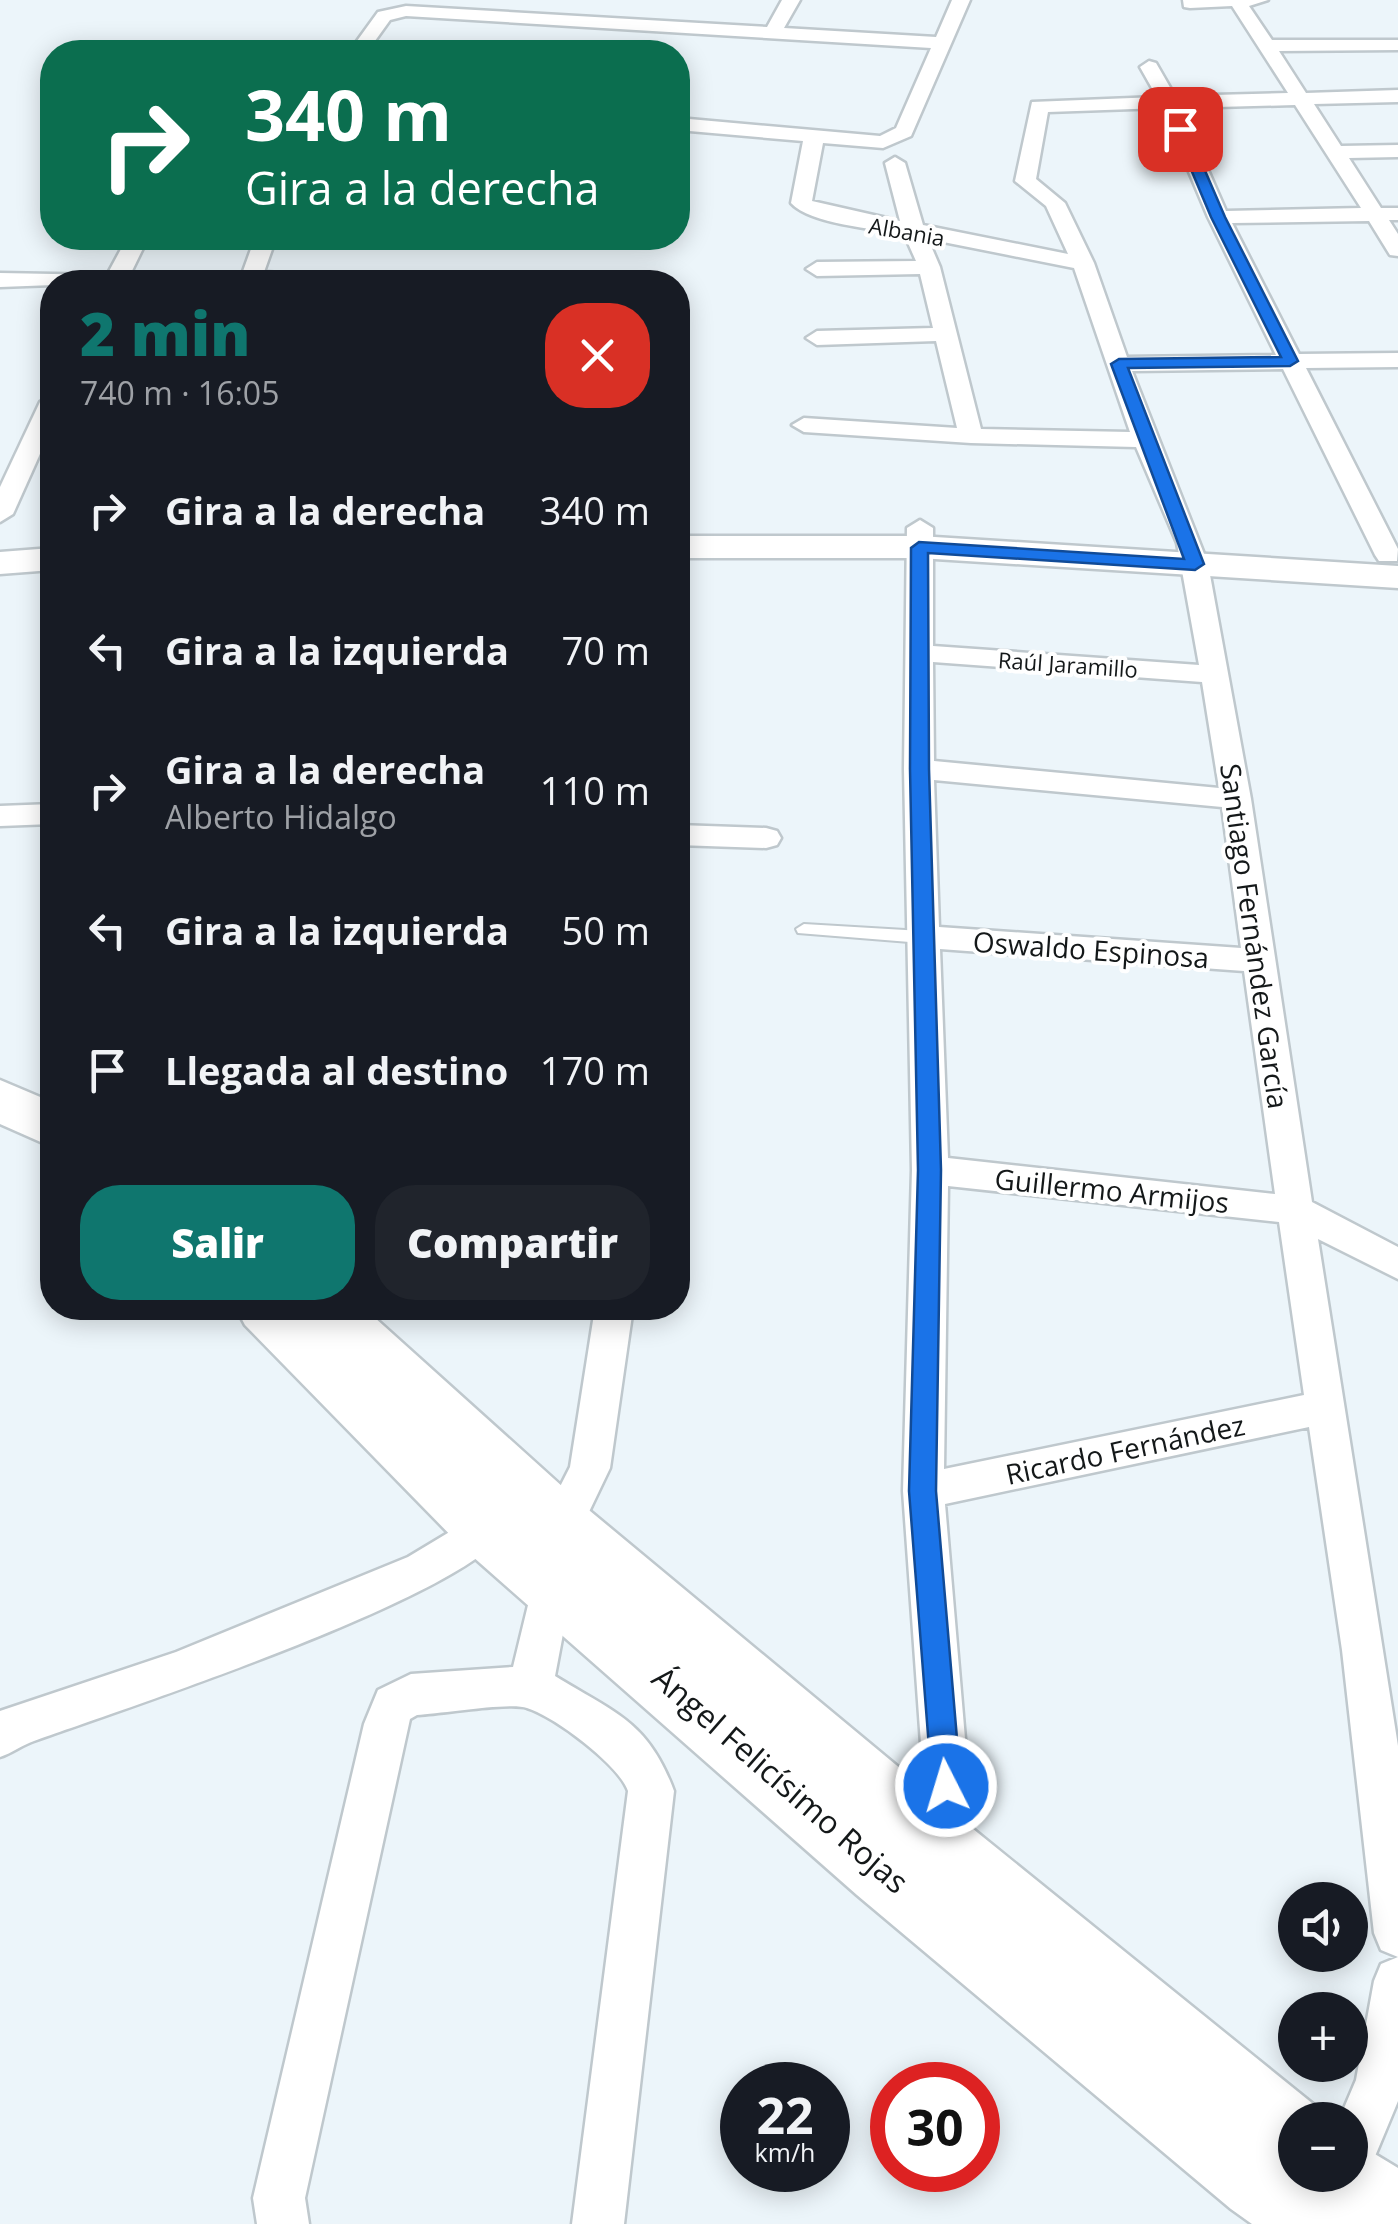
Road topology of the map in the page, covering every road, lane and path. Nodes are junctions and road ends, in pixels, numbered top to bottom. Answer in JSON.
{"nodes":[{"id":1,"x":791,"y":0,"type":"edge"},
{"id":2,"x":961,"y":0,"type":"edge"},
{"id":3,"x":1237,"y":0,"type":"edge"},
{"id":4,"x":1260,"y":0,"type":"edge"},
{"id":5,"x":1190,"y":3,"type":"dead end"},
{"id":6,"x":773,"y":32,"type":"junction"},
{"id":7,"x":367,"y":40,"type":"edge"},
{"id":8,"x":942,"y":43,"type":"junction"},
{"id":9,"x":1398,"y":45,"type":"edge"},
{"id":10,"x":1265,"y":46,"type":"junction"},
{"id":11,"x":1149,"y":67,"type":"dead end"},
{"id":12,"x":1398,"y":96,"type":"edge"},
{"id":13,"x":1300,"y":97,"type":"junction"},
{"id":14,"x":1168,"y":100,"type":"junction"},
{"id":15,"x":690,"y":125,"type":"edge"},
{"id":16,"x":814,"y":136,"type":"junction"},
{"id":17,"x":1338,"y":152,"type":"junction"},
{"id":18,"x":1398,"y":152,"type":"edge"},
{"id":19,"x":895,"y":163,"type":"dead end"},
{"id":20,"x":1388,"y":214,"type":"edge"},
{"id":21,"x":1218,"y":217,"type":"junction"},
{"id":22,"x":914,"y":232,"type":"junction"},
{"id":23,"x":1398,"y":250,"type":"edge"},
{"id":24,"x":1083,"y":263,"type":"junction"},
{"id":25,"x":929,"y":267,"type":"junction"},
{"id":26,"x":817,"y":269,"type":"dead end"},
{"id":27,"x":0,"y":280,"type":"edge"},
{"id":28,"x":40,"y":281,"type":"edge"},
{"id":29,"x":946,"y":334,"type":"junction"},
{"id":30,"x":817,"y":338,"type":"dead end"},
{"id":31,"x":1398,"y":360,"type":"edge"},
{"id":32,"x":1290,"y":361,"type":"junction"},
{"id":33,"x":1119,"y":364,"type":"junction"},
{"id":34,"x":804,"y":426,"type":"dead end"},
{"id":35,"x":40,"y":428,"type":"edge"},
{"id":36,"x":970,"y":436,"type":"junction"},
{"id":37,"x":1146,"y":440,"type":"junction"},
{"id":38,"x":0,"y":514,"type":"edge"},
{"id":39,"x":690,"y":528,"type":"edge"},
{"id":40,"x":920,"y":538,"type":"junction"},
{"id":41,"x":40,"y":543,"type":"edge"},
{"id":42,"x":0,"y":546,"type":"edge"},
{"id":43,"x":690,"y":547,"type":"edge"},
{"id":44,"x":1193,"y":554,"type":"junction"},
{"id":45,"x":40,"y":559,"type":"edge"},
{"id":46,"x":1395,"y":562,"type":"edge"},
{"id":47,"x":0,"y":564,"type":"edge"},
{"id":48,"x":921,"y":653,"type":"junction"},
{"id":49,"x":1216,"y":675,"type":"junction"},
{"id":50,"x":919,"y":769,"type":"junction"},
{"id":51,"x":1236,"y":799,"type":"junction"},
{"id":52,"x":40,"y":814,"type":"edge"},
{"id":53,"x":0,"y":816,"type":"edge"},
{"id":54,"x":690,"y":835,"type":"edge"},
{"id":55,"x":766,"y":838,"type":"dead end"},
{"id":56,"x":804,"y":929,"type":"dead end"},
{"id":57,"x":922,"y":938,"type":"junction"},
{"id":58,"x":1260,"y":961,"type":"junction"},
{"id":59,"x":0,"y":1063,"type":"edge"},
{"id":60,"x":40,"y":1079,"type":"edge"},
{"id":61,"x":0,"y":1100,"type":"edge"},
{"id":62,"x":40,"y":1120,"type":"edge"},
{"id":63,"x":930,"y":1170,"type":"junction"},
{"id":64,"x":1295,"y":1210,"type":"junction"},
{"id":65,"x":1398,"y":1264,"type":"edge"},
{"id":66,"x":278,"y":1320,"type":"edge"},
{"id":67,"x":335,"y":1320,"type":"edge"},
{"id":68,"x":612,"y":1320,"type":"edge"},
{"id":69,"x":1326,"y":1408,"type":"junction"},
{"id":70,"x":923,"y":1491,"type":"junction"},
{"id":71,"x":486,"y":1528,"type":"junction"},
{"id":72,"x":556,"y":1553,"type":"junction"},
{"id":73,"x":1381,"y":1653,"type":"edge"},
{"id":74,"x":531,"y":1686,"type":"junction"},
{"id":75,"x":0,"y":1736,"type":"edge"},
{"id":76,"x":952,"y":1859,"type":"junction"},
{"id":77,"x":1398,"y":1933,"type":"edge"},
{"id":78,"x":1398,"y":1980,"type":"edge"},
{"id":79,"x":1368,"y":2113,"type":"edge"},
{"id":80,"x":1278,"y":2130,"type":"edge"},
{"id":81,"x":1278,"y":2180,"type":"edge"},
{"id":82,"x":283,"y":2224,"type":"edge"},
{"id":83,"x":598,"y":2224,"type":"edge"}],
"edges":[{"from":1,"to":6,"type":"street"},
{"from":2,"to":8,"type":"street"},
{"from":3,"to":4,"type":"street"},
{"from":3,"to":5,"type":"street"},
{"from":3,"to":10,"type":"street"},
{"from":6,"to":7,"type":"street"},
{"from":6,"to":8,"type":"street"},
{"from":8,"to":16,"type":"street"},
{"from":9,"to":10,"type":"street"},
{"from":10,"to":13,"type":"street"},
{"from":11,"to":14,"type":"street"},
{"from":12,"to":13,"type":"street"},
{"from":13,"to":14,"type":"street"},
{"from":13,"to":17,"type":"street"},
{"from":14,"to":21,"type":"street"},
{"from":14,"to":24,"type":"street","name":"Santiago Fernández García"},
{"from":15,"to":16,"type":"street"},
{"from":16,"to":22,"type":"street","name":"Albania"},
{"from":17,"to":18,"type":"street"},
{"from":17,"to":20,"type":"street"},
{"from":19,"to":22,"type":"street"},
{"from":20,"to":21,"type":"street"},
{"from":20,"to":23,"type":"street"},
{"from":21,"to":32,"type":"street"},
{"from":22,"to":24,"type":"street","name":"Albania"},
{"from":22,"to":25,"type":"street"},
{"from":24,"to":33,"type":"street","name":"Santiago Fernández García"},
{"from":25,"to":26,"type":"street"},
{"from":25,"to":29,"type":"street"},
{"from":27,"to":28,"type":"street"},
{"from":29,"to":30,"type":"street"},
{"from":29,"to":36,"type":"street"},
{"from":31,"to":32,"type":"street"},
{"from":32,"to":33,"type":"street"},
{"from":32,"to":46,"type":"street"},
{"from":33,"to":37,"type":"street","name":"Santiago Fernández García"},
{"from":34,"to":36,"type":"street"},
{"from":35,"to":38,"type":"street"},
{"from":36,"to":37,"type":"street"},
{"from":37,"to":44,"type":"street","name":"Santiago Fernández García"},
{"from":39,"to":40,"type":"main road"},
{"from":40,"to":43,"type":"main road"},
{"from":40,"to":44,"type":"main road"},
{"from":40,"to":48,"type":"street"},
{"from":41,"to":42,"type":"main road"},
{"from":44,"to":46,"type":"main road"},
{"from":44,"to":49,"type":"street","name":"Santiago Fernández García"},
{"from":45,"to":47,"type":"main road"},
{"from":48,"to":49,"type":"street","name":"Raúl Jaramillo"},
{"from":48,"to":50,"type":"street"},
{"from":49,"to":51,"type":"street","name":"Santiago Fernández García"},
{"from":50,"to":51,"type":"street"},
{"from":50,"to":57,"type":"street"},
{"from":51,"to":58,"type":"street","name":"Santiago Fernández García"},
{"from":52,"to":53,"type":"street"},
{"from":54,"to":55,"type":"street"},
{"from":56,"to":57,"type":"lane","name":"Oswaldo Espinosa"},
{"from":57,"to":58,"type":"street","name":"Oswaldo Espinosa"},
{"from":57,"to":63,"type":"street"},
{"from":58,"to":64,"type":"street","name":"Santiago Fernández García"},
{"from":59,"to":60,"type":"highway"},
{"from":61,"to":62,"type":"highway"},
{"from":63,"to":64,"type":"street","name":"Guillermo Armijos"},
{"from":63,"to":70,"type":"street"},
{"from":64,"to":65,"type":"street"},
{"from":64,"to":69,"type":"street","name":"Santiago Fernández García"},
{"from":66,"to":71,"type":"highway","name":"Ángel Felicísimo Rojas"},
{"from":67,"to":72,"type":"highway","name":"Ángel Felicísimo Rojas"},
{"from":68,"to":72,"type":"street"},
{"from":69,"to":70,"type":"street","name":"Ricardo Fernández"},
{"from":69,"to":73,"type":"street","name":"Santiago Fernández García"},
{"from":70,"to":76,"type":"street"},
{"from":71,"to":72,"type":"highway","name":"Ángel Felicísimo Rojas"},
{"from":71,"to":75,"type":"street"},
{"from":72,"to":74,"type":"street"},
{"from":72,"to":76,"type":"highway","name":"Ángel Felicísimo Rojas"},
{"from":72,"to":81,"type":"highway","name":"Ángel Felicísimo Rojas"},
{"from":73,"to":77,"type":"street","name":"Santiago Fernández García"},
{"from":74,"to":82,"type":"street"},
{"from":74,"to":83,"type":"street"},
{"from":76,"to":80,"type":"highway","name":"Ángel Felicísimo Rojas"},
{"from":78,"to":79,"type":"street"}]}
